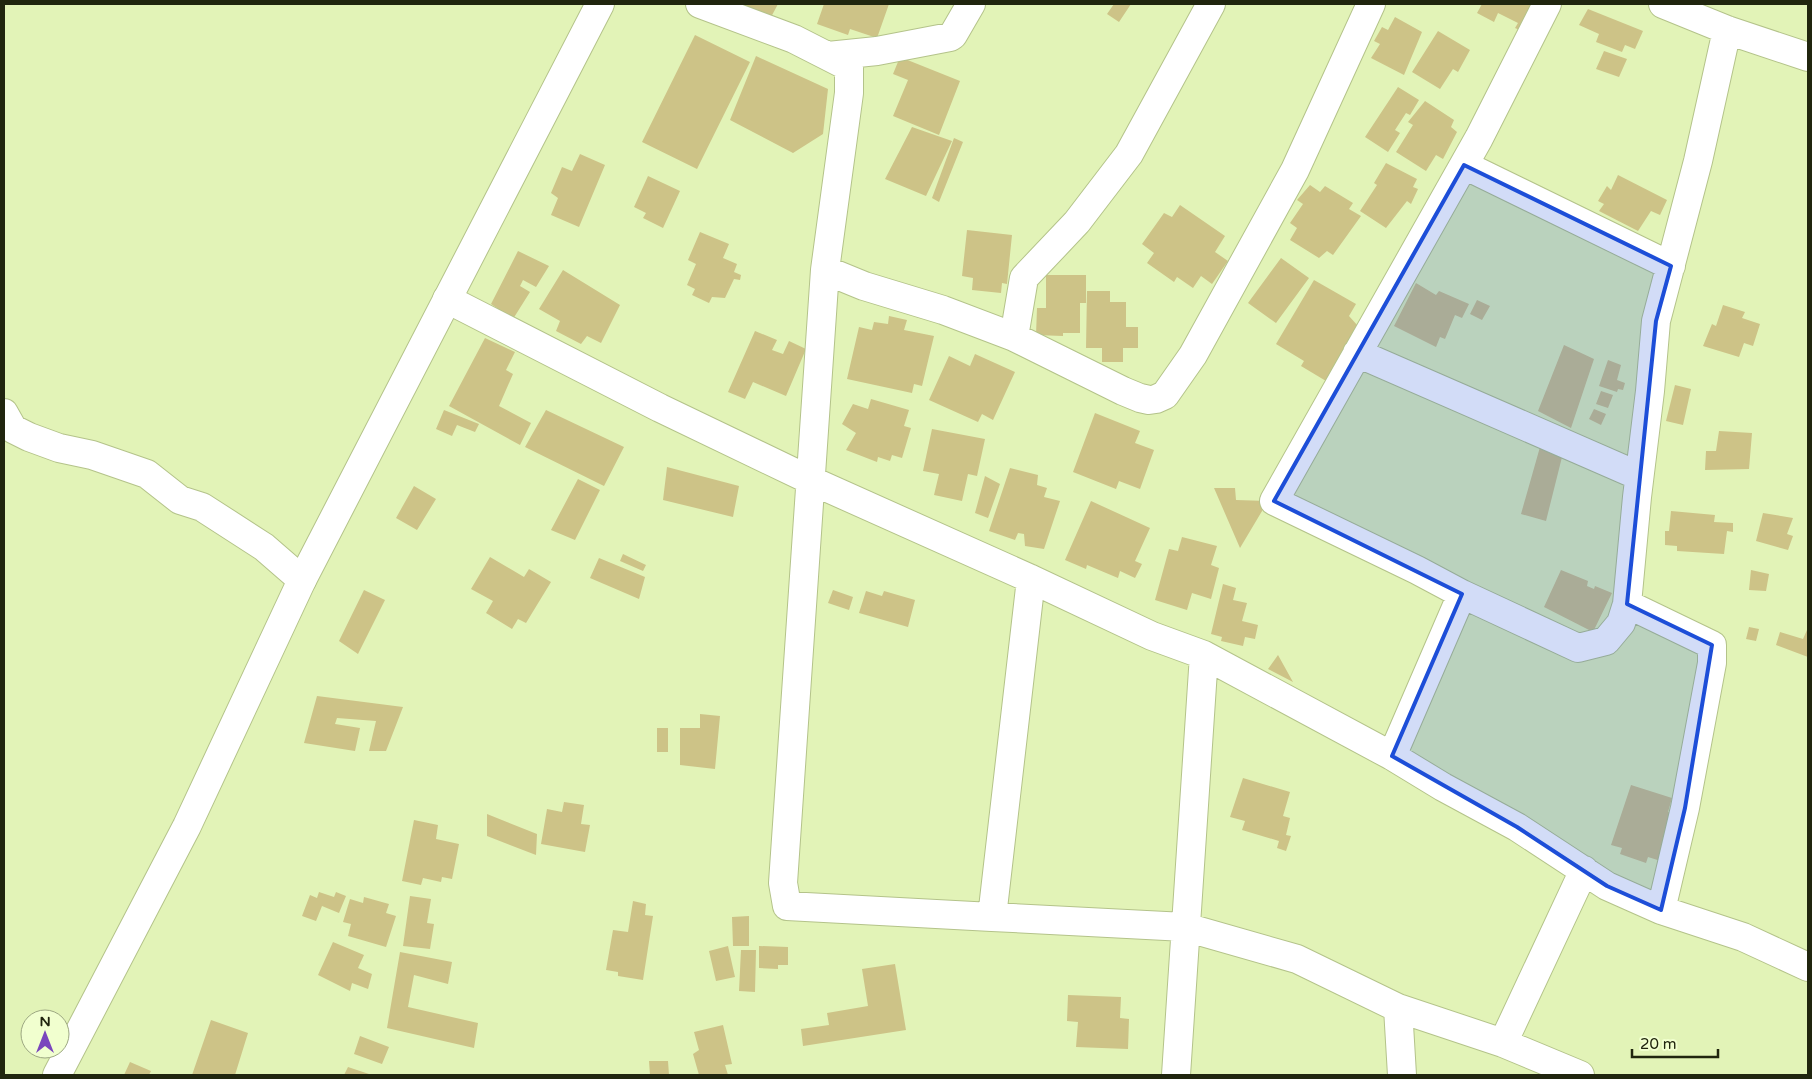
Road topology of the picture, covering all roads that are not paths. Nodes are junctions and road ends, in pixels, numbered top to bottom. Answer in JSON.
{"nodes":[{"id":1,"x":600,"y":4,"type":"edge"},
{"id":2,"x":700,"y":4,"type":"edge"},
{"id":3,"x":971,"y":4,"type":"edge"},
{"id":4,"x":1211,"y":4,"type":"edge"},
{"id":5,"x":1371,"y":4,"type":"edge"},
{"id":6,"x":1547,"y":4,"type":"edge"},
{"id":7,"x":1662,"y":4,"type":"edge"},
{"id":8,"x":1727,"y":30,"type":"junction"},
{"id":9,"x":828,"y":56,"type":"junction"},
{"id":10,"x":1808,"y":57,"type":"edge"},
{"id":11,"x":1464,"y":164,"type":"junction"},
{"id":12,"x":1670,"y":266,"type":"junction"},
{"id":13,"x":825,"y":270,"type":"junction"},
{"id":14,"x":446,"y":299,"type":"junction"},
{"id":15,"x":1014,"y":337,"type":"junction"},
{"id":16,"x":1357,"y":354,"type":"junction"},
{"id":17,"x":4,"y":413,"type":"edge"},
{"id":18,"x":1640,"y":476,"type":"junction"},
{"id":19,"x":810,"y":480,"type":"junction"},
{"id":20,"x":1031,"y":579,"type":"junction"},
{"id":21,"x":302,"y":580,"type":"junction"},
{"id":22,"x":1462,"y":594,"type":"junction"},
{"id":23,"x":1627,"y":604,"type":"junction"},
{"id":24,"x":1204,"y":655,"type":"junction"},
{"id":25,"x":1392,"y":756,"type":"junction"},
{"id":26,"x":1584,"y":870,"type":"junction"},
{"id":27,"x":1660,"y":910,"type":"junction"},
{"id":28,"x":992,"y":917,"type":"junction"},
{"id":29,"x":1185,"y":927,"type":"junction"},
{"id":30,"x":1808,"y":967,"type":"edge"},
{"id":31,"x":1398,"y":1008,"type":"junction"},
{"id":32,"x":1503,"y":1043,"type":"junction"},
{"id":33,"x":57,"y":1075,"type":"edge"},
{"id":34,"x":1176,"y":1075,"type":"edge"},
{"id":35,"x":1402,"y":1075,"type":"edge"},
{"id":36,"x":1580,"y":1075,"type":"edge"}],
"edges":[{"from":1,"to":14,"type":"street"},
{"from":2,"to":9,"type":"street"},
{"from":3,"to":9,"type":"street"},
{"from":4,"to":15,"type":"street"},
{"from":5,"to":15,"type":"street"},
{"from":6,"to":11,"type":"street"},
{"from":7,"to":8,"type":"street"},
{"from":8,"to":10,"type":"street"},
{"from":8,"to":12,"type":"street"},
{"from":9,"to":13,"type":"street"},
{"from":11,"to":12,"type":"street"},
{"from":11,"to":16,"type":"street"},
{"from":12,"to":18,"type":"street"},
{"from":13,"to":15,"type":"street"},
{"from":13,"to":19,"type":"street"},
{"from":14,"to":19,"type":"street"},
{"from":14,"to":21,"type":"street"},
{"from":16,"to":18,"type":"street"},
{"from":16,"to":22,"type":"street"},
{"from":17,"to":21,"type":"street"},
{"from":18,"to":23,"type":"street"},
{"from":19,"to":20,"type":"street"},
{"from":19,"to":28,"type":"street"},
{"from":20,"to":24,"type":"street"},
{"from":20,"to":28,"type":"street"},
{"from":21,"to":33,"type":"street"},
{"from":22,"to":23,"type":"street"},
{"from":22,"to":25,"type":"street"},
{"from":23,"to":27,"type":"street"},
{"from":24,"to":25,"type":"street"},
{"from":24,"to":29,"type":"street"},
{"from":25,"to":26,"type":"street"},
{"from":26,"to":27,"type":"street"},
{"from":26,"to":32,"type":"street"},
{"from":27,"to":30,"type":"street"},
{"from":28,"to":29,"type":"street"},
{"from":29,"to":31,"type":"street"},
{"from":29,"to":34,"type":"street"},
{"from":31,"to":32,"type":"street"},
{"from":31,"to":35,"type":"street"},
{"from":32,"to":36,"type":"street"}]}
